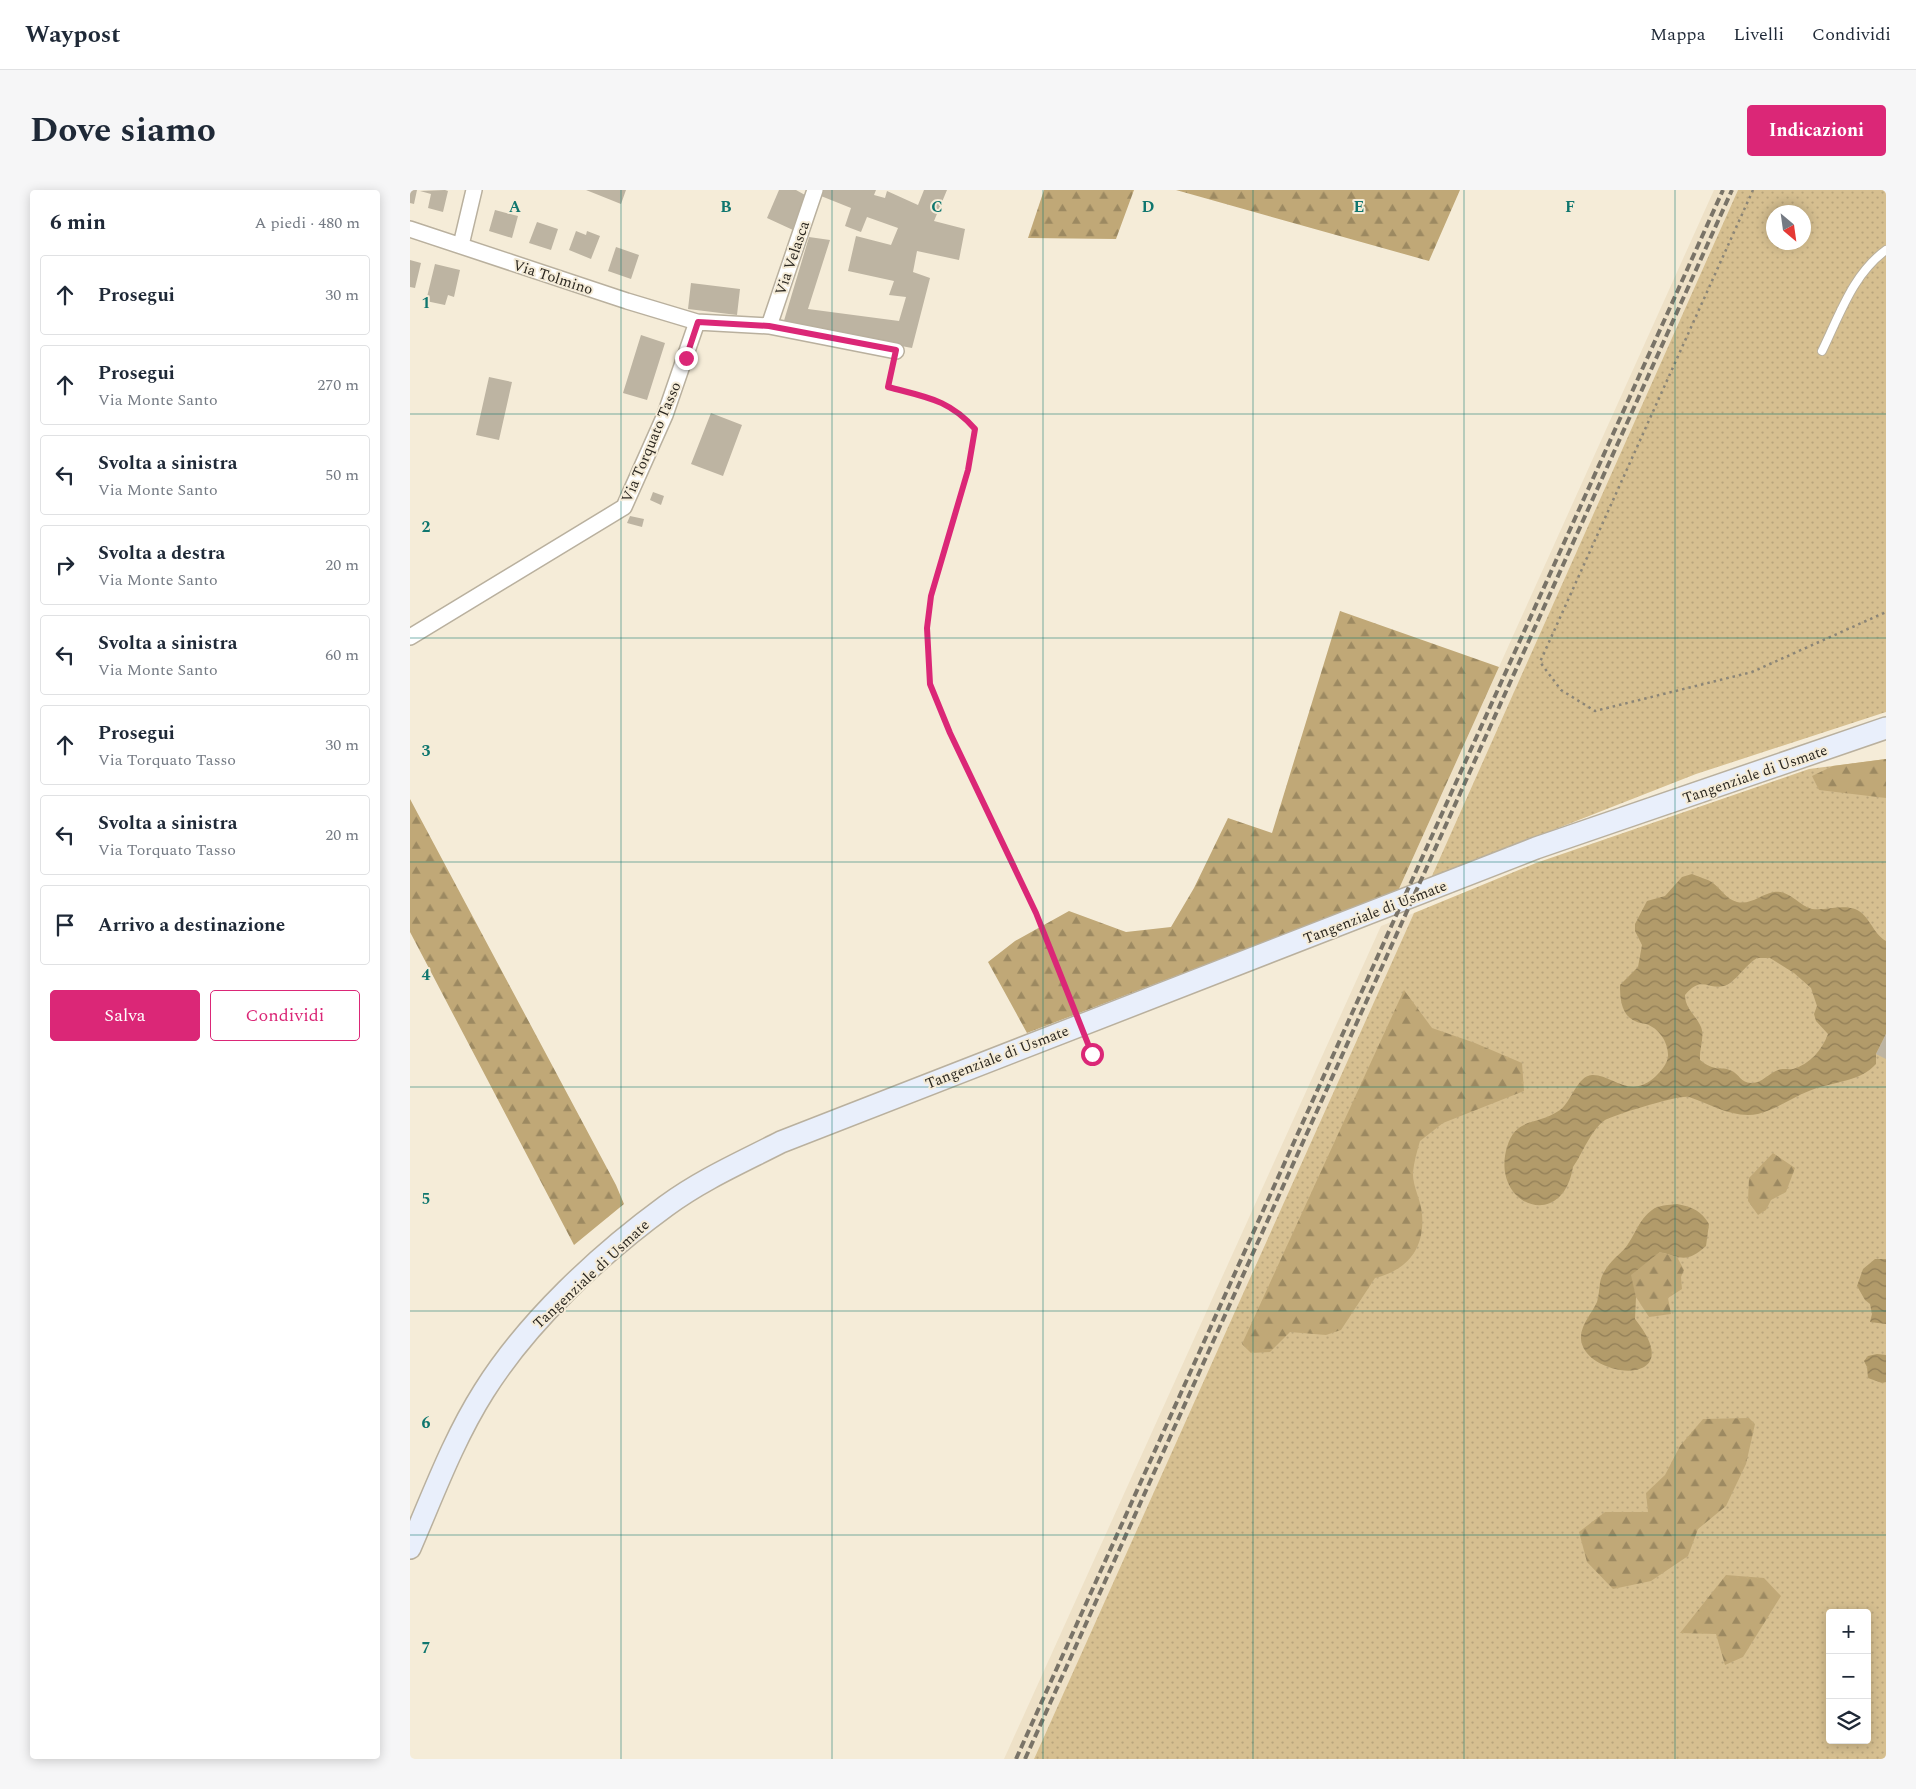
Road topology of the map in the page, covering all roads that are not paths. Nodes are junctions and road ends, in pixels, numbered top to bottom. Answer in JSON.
{"nodes":[{"id":1,"x":474,"y":190,"type":"edge"},
{"id":2,"x":815,"y":190,"type":"edge"},
{"id":3,"x":410,"y":229,"type":"edge"},
{"id":4,"x":461,"y":245,"type":"junction"},
{"id":5,"x":1886,"y":250,"type":"edge"},
{"id":6,"x":698,"y":322,"type":"junction"},
{"id":7,"x":769,"y":326,"type":"junction"},
{"id":8,"x":896,"y":350,"type":"road end"},
{"id":9,"x":1822,"y":351,"type":"dead end"},
{"id":10,"x":410,"y":637,"type":"edge"},
{"id":11,"x":1886,"y":728,"type":"edge"},
{"id":12,"x":410,"y":1548,"type":"edge"}],
"edges":[{"from":1,"to":4,"type":"street"},
{"from":2,"to":7,"type":"street","name":"Via Velasca"},
{"from":3,"to":4,"type":"street","name":"Via Tolmino"},
{"from":4,"to":6,"type":"street","name":"Via Tolmino"},
{"from":5,"to":9,"type":"lane"},
{"from":6,"to":7,"type":"street"},
{"from":6,"to":10,"type":"street","name":"Via Torquato Tasso"},
{"from":7,"to":8,"type":"street"},
{"from":11,"to":12,"type":"main road","name":"Tangenziale di Usmate"}]}
